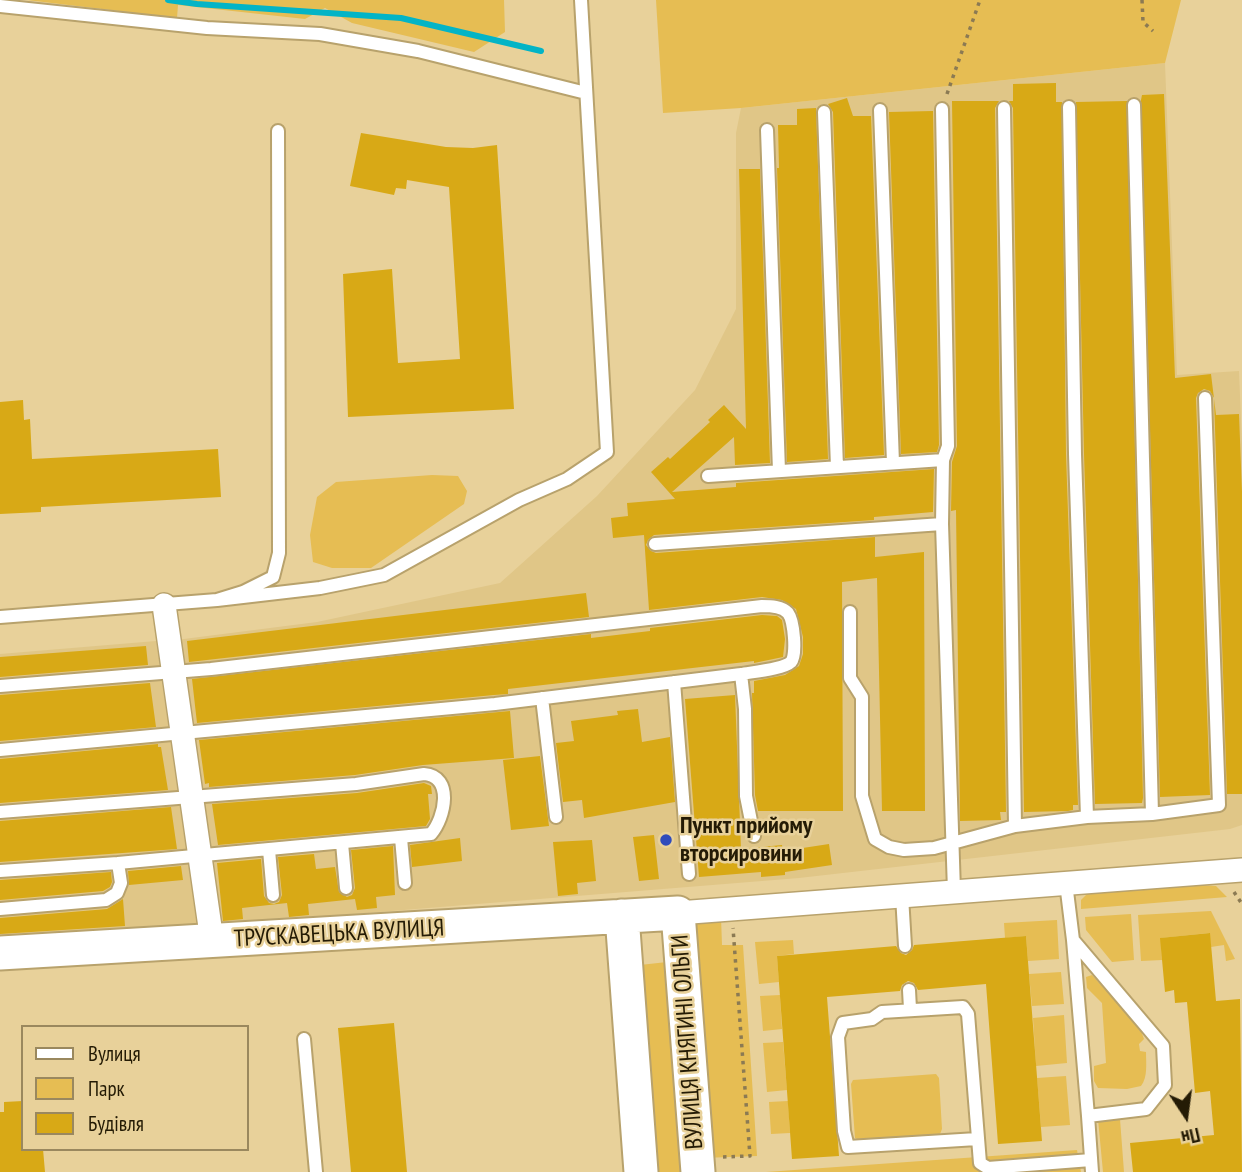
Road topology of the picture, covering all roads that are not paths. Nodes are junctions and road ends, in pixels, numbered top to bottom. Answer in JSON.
{"nodes":[{"id":1,"x":581,"y":0,"type":"edge"},
{"id":2,"x":0,"y":6,"type":"edge"},
{"id":3,"x":586,"y":93,"type":"junction"},
{"id":4,"x":1134,"y":105,"type":"dead end"},
{"id":5,"x":1069,"y":107,"type":"dead end"},
{"id":6,"x":1004,"y":108,"type":"dead end"},
{"id":7,"x":942,"y":109,"type":"road end"},
{"id":8,"x":880,"y":110,"type":"dead end"},
{"id":9,"x":824,"y":112,"type":"dead end"},
{"id":10,"x":767,"y":130,"type":"dead end"},
{"id":11,"x":278,"y":131,"type":"dead end"},
{"id":12,"x":1205,"y":398,"type":"dead end"},
{"id":13,"x":943,"y":460,"type":"junction"},
{"id":14,"x":893,"y":463,"type":"junction"},
{"id":15,"x":837,"y":467,"type":"junction"},
{"id":16,"x":779,"y":471,"type":"junction"},
{"id":17,"x":708,"y":476,"type":"dead end"},
{"id":18,"x":942,"y":524,"type":"junction"},
{"id":19,"x":655,"y":544,"type":"dead end"},
{"id":20,"x":217,"y":600,"type":"junction"},
{"id":21,"x":164,"y":605,"type":"junction"},
{"id":22,"x":850,"y":612,"type":"dead end"},
{"id":23,"x":0,"y":617,"type":"edge"},
{"id":24,"x":174,"y":672,"type":"junction"},
{"id":25,"x":741,"y":674,"type":"junction"},
{"id":26,"x":674,"y":682,"type":"junction"},
{"id":27,"x":0,"y":686,"type":"edge"},
{"id":28,"x":542,"y":698,"type":"junction"},
{"id":29,"x":183,"y":734,"type":"junction"},
{"id":30,"x":0,"y":750,"type":"edge"},
{"id":31,"x":192,"y":797,"type":"junction"},
{"id":32,"x":0,"y":812,"type":"edge"},
{"id":33,"x":1153,"y":814,"type":"junction"},
{"id":34,"x":556,"y":817,"type":"dead end"},
{"id":35,"x":1087,"y":817,"type":"junction"},
{"id":36,"x":1015,"y":825,"type":"junction"},
{"id":37,"x":754,"y":836,"type":"dead end"},
{"id":38,"x":401,"y":838,"type":"junction"},
{"id":39,"x":953,"y":842,"type":"junction"},
{"id":40,"x":342,"y":843,"type":"junction"},
{"id":41,"x":269,"y":849,"type":"junction"},
{"id":42,"x":200,"y":856,"type":"junction"},
{"id":43,"x":118,"y":863,"type":"junction"},
{"id":44,"x":0,"y":871,"type":"edge"},
{"id":45,"x":690,"y":874,"type":"dead end"},
{"id":46,"x":1239,"y":875,"type":"edge"},
{"id":47,"x":405,"y":883,"type":"dead end"},
{"id":48,"x":1066,"y":883,"type":"junction"},
{"id":49,"x":346,"y":888,"type":"dead end"},
{"id":50,"x":954,"y":891,"type":"junction"},
{"id":51,"x":273,"y":895,"type":"dead end"},
{"id":52,"x":902,"y":896,"type":"junction"},
{"id":53,"x":0,"y":908,"type":"edge"},
{"id":54,"x":678,"y":913,"type":"junction"},
{"id":55,"x":622,"y":916,"type":"junction"},
{"id":56,"x":1073,"y":940,"type":"junction"},
{"id":57,"x":212,"y":941,"type":"junction"},
{"id":58,"x":905,"y":946,"type":"dead end"},
{"id":59,"x":0,"y":953,"type":"edge"},
{"id":60,"x":909,"y":990,"type":"dead end"},
{"id":61,"x":910,"y":1009,"type":"junction"},
{"id":62,"x":304,"y":1039,"type":"dead end"},
{"id":63,"x":1088,"y":1116,"type":"junction"},
{"id":64,"x":977,"y":1139,"type":"junction"},
{"id":65,"x":708,"y":1165,"type":"edge"},
{"id":66,"x":1091,"y":1166,"type":"edge"},
{"id":67,"x":316,"y":1172,"type":"edge"},
{"id":68,"x":640,"y":1172,"type":"edge"}],
"edges":[{"from":1,"to":3,"type":"lane"},
{"from":2,"to":3,"type":"lane"},
{"from":3,"to":20,"type":"lane"},
{"from":4,"to":33,"type":"lane"},
{"from":5,"to":35,"type":"lane"},
{"from":6,"to":36,"type":"lane"},
{"from":7,"to":13,"type":"lane"},
{"from":8,"to":14,"type":"lane"},
{"from":9,"to":15,"type":"lane"},
{"from":10,"to":16,"type":"lane"},
{"from":11,"to":20,"type":"lane"},
{"from":12,"to":33,"type":"lane"},
{"from":13,"to":14,"type":"lane"},
{"from":13,"to":18,"type":"lane"},
{"from":14,"to":15,"type":"lane"},
{"from":15,"to":16,"type":"lane"},
{"from":16,"to":17,"type":"lane"},
{"from":18,"to":19,"type":"lane"},
{"from":18,"to":39,"type":"lane"},
{"from":20,"to":21,"type":"lane"},
{"from":21,"to":23,"type":"lane"},
{"from":21,"to":24,"type":"street"},
{"from":22,"to":39,"type":"lane"},
{"from":24,"to":25,"type":"lane"},
{"from":24,"to":27,"type":"lane"},
{"from":24,"to":29,"type":"street"},
{"from":25,"to":26,"type":"lane"},
{"from":25,"to":37,"type":"lane"},
{"from":26,"to":28,"type":"lane"},
{"from":26,"to":45,"type":"lane"},
{"from":28,"to":29,"type":"lane"},
{"from":28,"to":34,"type":"lane"},
{"from":29,"to":30,"type":"lane"},
{"from":29,"to":31,"type":"street"},
{"from":31,"to":32,"type":"lane"},
{"from":31,"to":38,"type":"lane"},
{"from":31,"to":42,"type":"street"},
{"from":33,"to":35,"type":"lane"},
{"from":35,"to":36,"type":"lane"},
{"from":36,"to":39,"type":"lane"},
{"from":38,"to":40,"type":"lane"},
{"from":38,"to":47,"type":"lane"},
{"from":39,"to":50,"type":"lane"},
{"from":40,"to":41,"type":"lane"},
{"from":40,"to":49,"type":"lane"},
{"from":41,"to":42,"type":"lane"},
{"from":41,"to":51,"type":"lane"},
{"from":42,"to":43,"type":"lane"},
{"from":42,"to":57,"type":"street"},
{"from":43,"to":44,"type":"lane"},
{"from":43,"to":53,"type":"lane"},
{"from":46,"to":48,"type":"street"},
{"from":48,"to":50,"type":"street"},
{"from":48,"to":56,"type":"lane"},
{"from":50,"to":52,"type":"street"},
{"from":52,"to":54,"type":"street"},
{"from":52,"to":58,"type":"lane"},
{"from":54,"to":55,"type":"street","name":"ТРУСКАВЕЦЬКА ВУЛИЦЯ"},
{"from":54,"to":65,"type":"street","name":"ВУЛИЦЯ КНЯГИНІ ОЛЬГИ"},
{"from":55,"to":57,"type":"street","name":"ТРУСКАВЕЦЬКА ВУЛИЦЯ"},
{"from":55,"to":68,"type":"street"},
{"from":56,"to":63,"type":"lane"},
{"from":56,"to":63,"type":"lane"},
{"from":57,"to":59,"type":"street","name":"ТРУСКАВЕЦЬКА ВУЛИЦЯ"},
{"from":60,"to":61,"type":"lane"},
{"from":61,"to":64,"type":"lane"},
{"from":61,"to":64,"type":"lane"},
{"from":62,"to":67,"type":"lane"},
{"from":63,"to":66,"type":"lane"},
{"from":64,"to":66,"type":"lane"}]}
